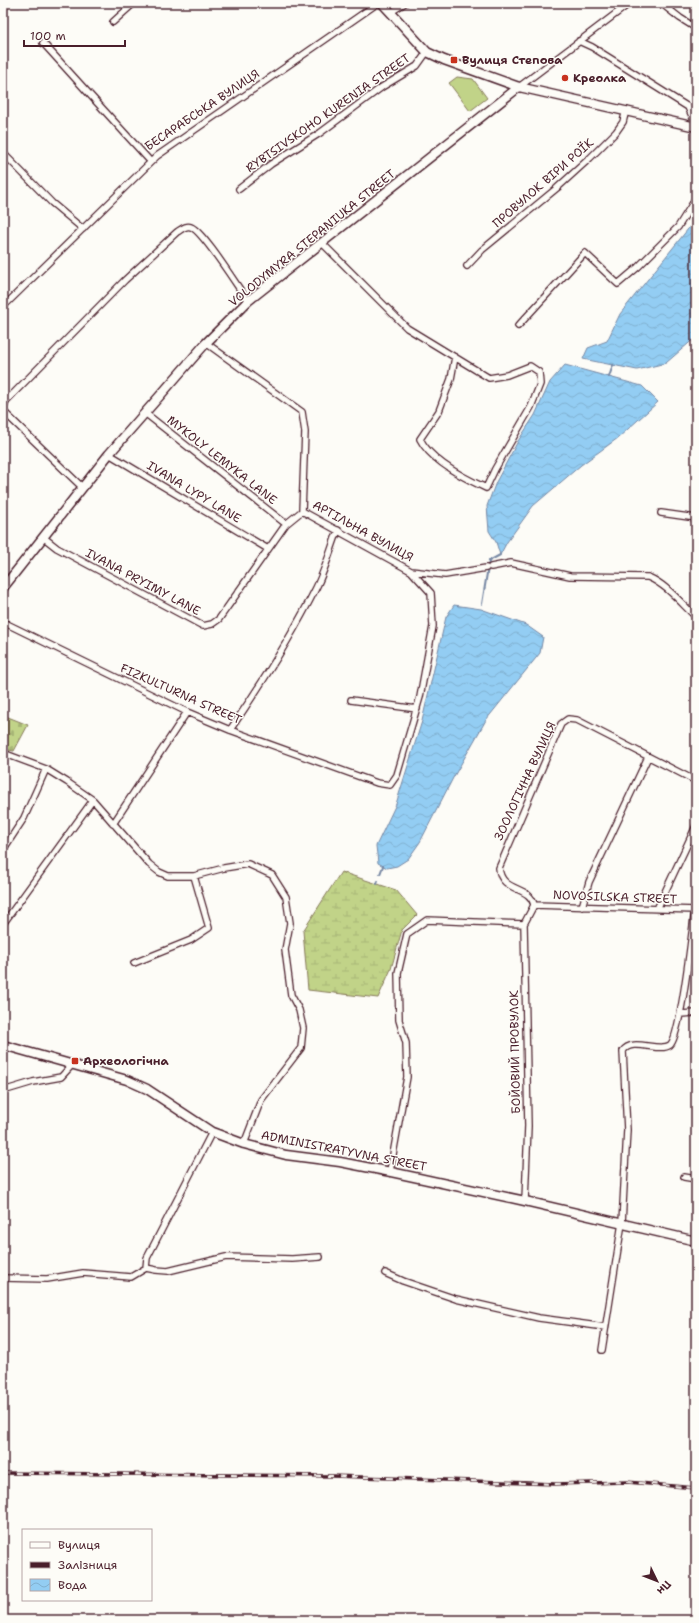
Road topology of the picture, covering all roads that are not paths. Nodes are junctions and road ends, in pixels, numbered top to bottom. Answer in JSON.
{"nodes":[{"id":1,"x":134,"y":3,"type":"edge"},
{"id":2,"x":378,"y":3,"type":"edge"},
{"id":3,"x":382,"y":3,"type":"edge"},
{"id":4,"x":405,"y":3,"type":"edge"},
{"id":5,"x":630,"y":3,"type":"edge"},
{"id":6,"x":661,"y":3,"type":"edge"},
{"id":7,"x":391,"y":12,"type":"junction"},
{"id":8,"x":113,"y":22,"type":"dead end"},
{"id":9,"x":696,"y":28,"type":"edge"},
{"id":10,"x":579,"y":41,"type":"junction"},
{"id":11,"x":43,"y":43,"type":"dead end"},
{"id":12,"x":427,"y":52,"type":"junction"},
{"id":13,"x":519,"y":87,"type":"junction"},
{"id":14,"x":626,"y":110,"type":"junction"},
{"id":15,"x":695,"y":127,"type":"edge"},
{"id":16,"x":3,"y":153,"type":"edge"},
{"id":17,"x":150,"y":161,"type":"junction"},
{"id":18,"x":239,"y":189,"type":"dead end"},
{"id":19,"x":696,"y":198,"type":"edge"},
{"id":20,"x":83,"y":229,"type":"junction"},
{"id":21,"x":323,"y":244,"type":"junction"},
{"id":22,"x":467,"y":266,"type":"dead end"},
{"id":23,"x":248,"y":301,"type":"junction"},
{"id":24,"x":3,"y":307,"type":"edge"},
{"id":25,"x":518,"y":326,"type":"dead end"},
{"id":26,"x":206,"y":343,"type":"junction"},
{"id":27,"x":455,"y":357,"type":"junction"},
{"id":28,"x":696,"y":380,"type":"edge"},
{"id":29,"x":696,"y":392,"type":"edge"},
{"id":30,"x":3,"y":410,"type":"edge"},
{"id":31,"x":145,"y":414,"type":"junction"},
{"id":32,"x":109,"y":454,"type":"junction"},
{"id":33,"x":82,"y":487,"type":"junction"},
{"id":34,"x":302,"y":510,"type":"junction"},
{"id":35,"x":661,"y":514,"type":"dead end"},
{"id":36,"x":696,"y":518,"type":"edge"},
{"id":37,"x":286,"y":524,"type":"junction"},
{"id":38,"x":338,"y":530,"type":"junction"},
{"id":39,"x":43,"y":537,"type":"junction"},
{"id":40,"x":268,"y":549,"type":"junction"},
{"id":41,"x":411,"y":571,"type":"junction"},
{"id":42,"x":3,"y":588,"type":"edge"},
{"id":43,"x":696,"y":617,"type":"edge"},
{"id":44,"x":3,"y":622,"type":"edge"},
{"id":45,"x":351,"y":700,"type":"dead end"},
{"id":46,"x":417,"y":709,"type":"junction"},
{"id":47,"x":187,"y":712,"type":"junction"},
{"id":48,"x":230,"y":730,"type":"junction"},
{"id":49,"x":3,"y":753,"type":"edge"},
{"id":50,"x":648,"y":757,"type":"junction"},
{"id":51,"x":46,"y":770,"type":"junction"},
{"id":52,"x":696,"y":781,"type":"edge"},
{"id":53,"x":93,"y":800,"type":"junction"},
{"id":54,"x":113,"y":824,"type":"junction"},
{"id":55,"x":696,"y":826,"type":"edge"},
{"id":56,"x":3,"y":850,"type":"edge"},
{"id":57,"x":194,"y":876,"type":"junction"},
{"id":58,"x":534,"y":905,"type":"junction"},
{"id":59,"x":582,"y":906,"type":"junction"},
{"id":60,"x":657,"y":909,"type":"junction"},
{"id":61,"x":695,"y":910,"type":"edge"},
{"id":62,"x":3,"y":924,"type":"edge"},
{"id":63,"x":524,"y":924,"type":"junction"},
{"id":64,"x":134,"y":963,"type":"dead end"},
{"id":65,"x":696,"y":1013,"type":"edge"},
{"id":66,"x":680,"y":1014,"type":"junction"},
{"id":67,"x":3,"y":1045,"type":"edge"},
{"id":68,"x":72,"y":1065,"type":"junction"},
{"id":69,"x":3,"y":1091,"type":"edge"},
{"id":70,"x":212,"y":1132,"type":"junction"},
{"id":71,"x":244,"y":1144,"type":"junction"},
{"id":72,"x":390,"y":1171,"type":"junction"},
{"id":73,"x":684,"y":1177,"type":"dead end"},
{"id":74,"x":696,"y":1179,"type":"edge"},
{"id":75,"x":525,"y":1201,"type":"junction"},
{"id":76,"x":622,"y":1223,"type":"junction"},
{"id":77,"x":696,"y":1240,"type":"edge"},
{"id":78,"x":320,"y":1257,"type":"dead end"},
{"id":79,"x":146,"y":1268,"type":"junction"},
{"id":80,"x":385,"y":1273,"type":"dead end"},
{"id":81,"x":3,"y":1278,"type":"edge"},
{"id":82,"x":605,"y":1328,"type":"junction"},
{"id":83,"x":602,"y":1350,"type":"dead end"}],
"edges":[{"from":1,"to":8,"type":"street"},
{"from":2,"to":17,"type":"street","name":"БЕСАРАБСЬКА ВУЛИЦЯ"},
{"from":3,"to":7,"type":"street"},
{"from":4,"to":7,"type":"street"},
{"from":5,"to":10,"type":"street","name":"VOLODYMYRA STEPANIUKA STREET"},
{"from":6,"to":9,"type":"street"},
{"from":7,"to":12,"type":"street"},
{"from":10,"to":13,"type":"street","name":"VOLODYMYRA STEPANIUKA STREET"},
{"from":10,"to":15,"type":"street"},
{"from":11,"to":17,"type":"street","name":"БЕСАРАБСЬКА ВУЛИЦЯ"},
{"from":12,"to":13,"type":"street"},
{"from":12,"to":18,"type":"street","name":"RYBTSIVSKOHO KURENIA STREET"},
{"from":13,"to":14,"type":"street"},
{"from":13,"to":21,"type":"street","name":"VOLODYMYRA STEPANIUKA STREET"},
{"from":14,"to":15,"type":"street"},
{"from":14,"to":22,"type":"street","name":"ПРОВУЛОК ВІРИ РОЇК"},
{"from":16,"to":20,"type":"street"},
{"from":17,"to":20,"type":"street"},
{"from":19,"to":25,"type":"street"},
{"from":20,"to":24,"type":"street"},
{"from":21,"to":23,"type":"street","name":"VOLODYMYRA STEPANIUKA STREET"},
{"from":21,"to":27,"type":"street"},
{"from":23,"to":26,"type":"street","name":"VOLODYMYRA STEPANIUKA STREET"},
{"from":23,"to":30,"type":"street"},
{"from":26,"to":31,"type":"street","name":"VOLODYMYRA STEPANIUKA STREET"},
{"from":26,"to":34,"type":"street","name":"АРТІЛЬНА ВУЛИЦЯ"},
{"from":27,"to":27,"type":"street"},
{"from":28,"to":29,"type":"street"},
{"from":30,"to":33,"type":"street"},
{"from":31,"to":32,"type":"street","name":"VOLODYMYRA STEPANIUKA STREET"},
{"from":31,"to":37,"type":"street","name":"MYKOLY LEMYKA LANE"},
{"from":32,"to":33,"type":"street","name":"VOLODYMYRA STEPANIUKA STREET"},
{"from":32,"to":40,"type":"street","name":"IVANA LYPY LANE"},
{"from":33,"to":39,"type":"street","name":"VOLODYMYRA STEPANIUKA STREET"},
{"from":34,"to":37,"type":"street","name":"IVANA PRYIMY LANE"},
{"from":34,"to":38,"type":"street","name":"АРТІЛЬНА ВУЛИЦЯ"},
{"from":35,"to":36,"type":"street"},
{"from":37,"to":40,"type":"street","name":"IVANA PRYIMY LANE"},
{"from":38,"to":41,"type":"street","name":"АРТІЛЬНА ВУЛИЦЯ"},
{"from":38,"to":48,"type":"street"},
{"from":39,"to":40,"type":"street","name":"IVANA PRYIMY LANE"},
{"from":39,"to":42,"type":"street","name":"VOLODYMYRA STEPANIUKA STREET"},
{"from":41,"to":43,"type":"street","name":"АРТІЛЬНА ВУЛИЦЯ"},
{"from":41,"to":46,"type":"street"},
{"from":44,"to":47,"type":"street","name":"FIZKULTURNA STREET"},
{"from":45,"to":46,"type":"street"},
{"from":46,"to":48,"type":"street","name":"FIZKULTURNA STREET"},
{"from":47,"to":48,"type":"street","name":"FIZKULTURNA STREET"},
{"from":47,"to":54,"type":"street"},
{"from":49,"to":51,"type":"street"},
{"from":50,"to":52,"type":"street","name":"ЗООЛОГІЧНА ВУЛИЦЯ"},
{"from":50,"to":58,"type":"street","name":"ЗООЛОГІЧНА ВУЛИЦЯ"},
{"from":50,"to":59,"type":"street"},
{"from":51,"to":53,"type":"street"},
{"from":51,"to":56,"type":"street"},
{"from":53,"to":54,"type":"street"},
{"from":53,"to":62,"type":"street"},
{"from":54,"to":57,"type":"street"},
{"from":55,"to":60,"type":"street"},
{"from":57,"to":64,"type":"street"},
{"from":57,"to":71,"type":"street"},
{"from":58,"to":59,"type":"street","name":"NOVOSILSKA STREET"},
{"from":58,"to":63,"type":"street","name":"БОЙОВИЙ ПРОВУЛОК"},
{"from":59,"to":60,"type":"street","name":"NOVOSILSKA STREET"},
{"from":60,"to":61,"type":"street","name":"NOVOSILSKA STREET"},
{"from":61,"to":66,"type":"street"},
{"from":63,"to":72,"type":"street"},
{"from":63,"to":75,"type":"street","name":"БОЙОВИЙ ПРОВУЛОК"},
{"from":65,"to":66,"type":"street"},
{"from":66,"to":76,"type":"street"},
{"from":67,"to":68,"type":"street","name":"ADMINISTRATYVNA STREET"},
{"from":68,"to":69,"type":"street"},
{"from":68,"to":70,"type":"street","name":"ADMINISTRATYVNA STREET"},
{"from":70,"to":71,"type":"street","name":"ADMINISTRATYVNA STREET"},
{"from":70,"to":79,"type":"street"},
{"from":71,"to":72,"type":"street","name":"ADMINISTRATYVNA STREET"},
{"from":72,"to":75,"type":"street","name":"ADMINISTRATYVNA STREET"},
{"from":73,"to":74,"type":"street"},
{"from":75,"to":76,"type":"street","name":"ADMINISTRATYVNA STREET"},
{"from":76,"to":77,"type":"street","name":"ADMINISTRATYVNA STREET"},
{"from":76,"to":82,"type":"street"},
{"from":78,"to":79,"type":"street"},
{"from":79,"to":81,"type":"street"},
{"from":80,"to":82,"type":"street"},
{"from":82,"to":83,"type":"street"}]}
